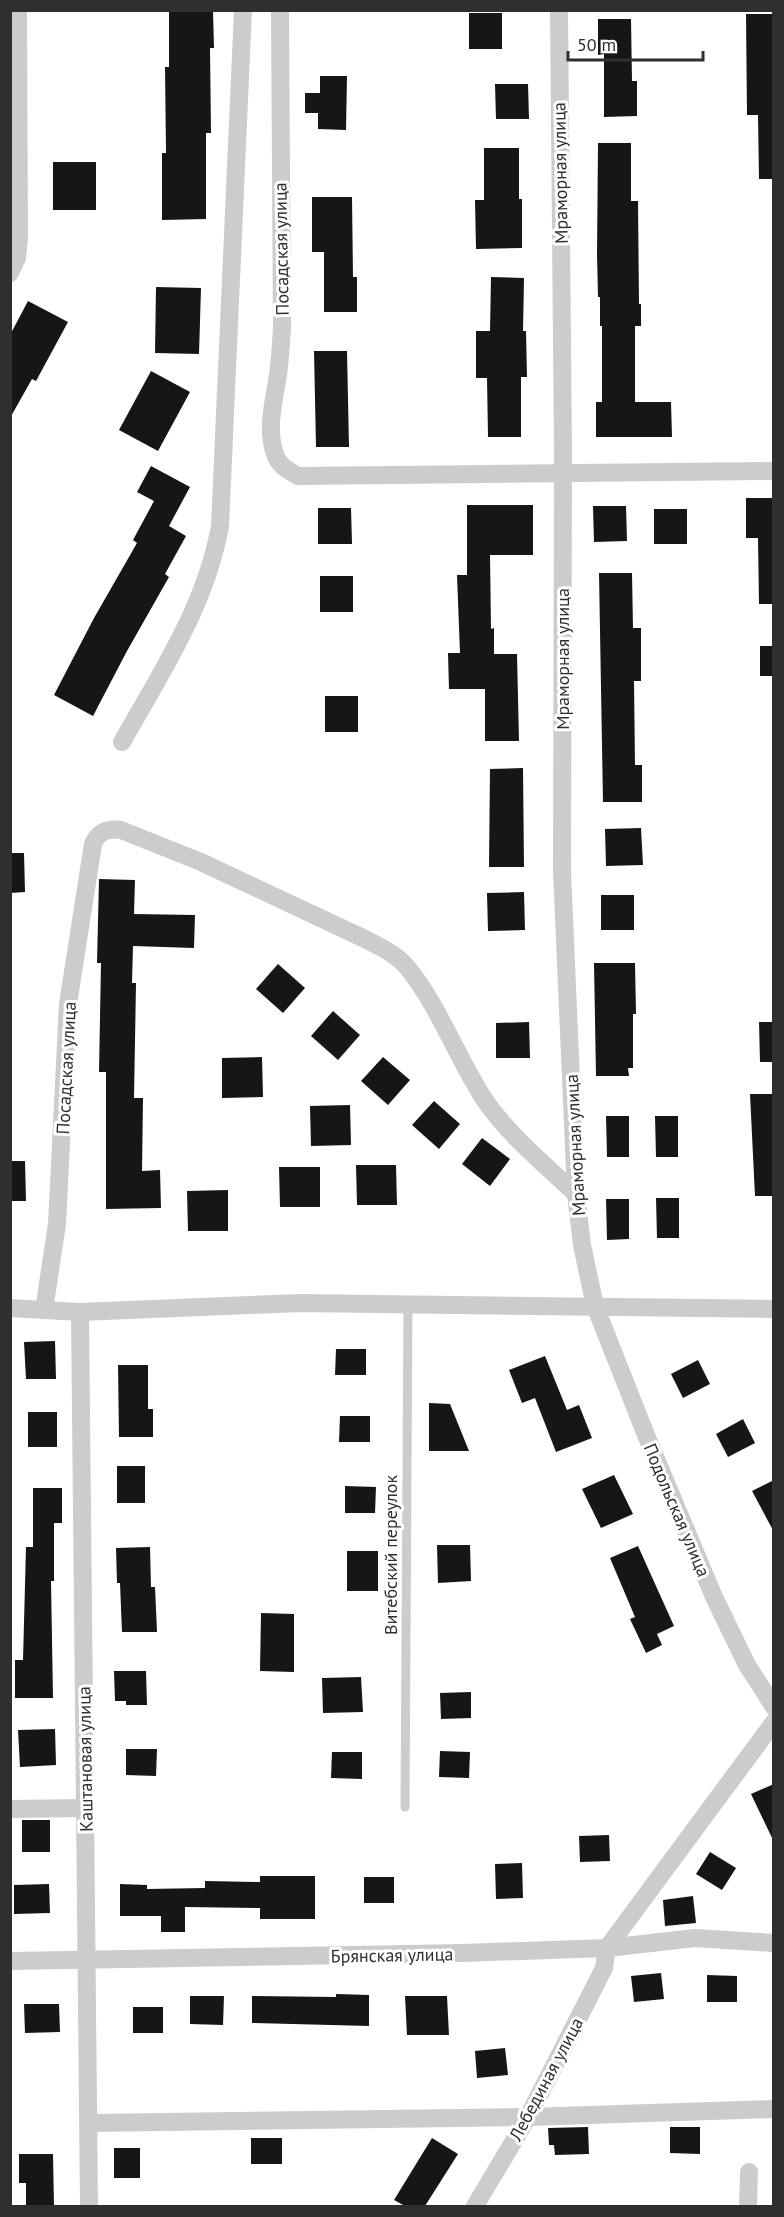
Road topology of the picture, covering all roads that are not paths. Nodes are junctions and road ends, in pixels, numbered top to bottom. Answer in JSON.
{"nodes":[{"id":1,"x":18,"y":10,"type":"edge"},
{"id":2,"x":243,"y":10,"type":"edge"},
{"id":3,"x":279,"y":10,"type":"edge"},
{"id":4,"x":559,"y":10,"type":"edge"},
{"id":5,"x":10,"y":273,"type":"edge"},
{"id":6,"x":774,"y":471,"type":"edge"},
{"id":7,"x":562,"y":474,"type":"junction"},
{"id":8,"x":122,"y":742,"type":"dead end"},
{"id":9,"x":576,"y":1194,"type":"junction"},
{"id":10,"x":408,"y":1304,"type":"junction"},
{"id":11,"x":595,"y":1306,"type":"junction"},
{"id":12,"x":10,"y":1308,"type":"edge"},
{"id":13,"x":774,"y":1309,"type":"edge"},
{"id":14,"x":44,"y":1310,"type":"junction"},
{"id":15,"x":80,"y":1312,"type":"junction"},
{"id":16,"x":774,"y":1707,"type":"edge"},
{"id":17,"x":774,"y":1722,"type":"edge"},
{"id":18,"x":405,"y":1807,"type":"dead end"},
{"id":19,"x":86,"y":1808,"type":"junction"},
{"id":20,"x":10,"y":1809,"type":"edge"},
{"id":21,"x":774,"y":1943,"type":"edge"},
{"id":22,"x":606,"y":1948,"type":"junction"},
{"id":23,"x":86,"y":1960,"type":"junction"},
{"id":24,"x":10,"y":1961,"type":"edge"},
{"id":25,"x":774,"y":2109,"type":"edge"},
{"id":26,"x":528,"y":2117,"type":"junction"},
{"id":27,"x":89,"y":2124,"type":"junction"},
{"id":28,"x":749,"y":2172,"type":"dead end"},
{"id":29,"x":89,"y":2206,"type":"edge"},
{"id":30,"x":475,"y":2206,"type":"edge"},
{"id":31,"x":748,"y":2206,"type":"edge"}],
"edges":[{"from":1,"to":5,"type":"street"},
{"from":2,"to":8,"type":"street"},
{"from":3,"to":7,"type":"street","name":"Посадская улица"},
{"from":4,"to":7,"type":"street","name":"Мраморная улица"},
{"from":6,"to":7,"type":"street"},
{"from":7,"to":9,"type":"street","name":"Мраморная улица"},
{"from":9,"to":11,"type":"street","name":"Мраморная улица"},
{"from":9,"to":14,"type":"street","name":"Посадская улица"},
{"from":10,"to":11,"type":"street"},
{"from":10,"to":15,"type":"street"},
{"from":10,"to":18,"type":"lane","name":"Витебский переулок"},
{"from":11,"to":13,"type":"street"},
{"from":11,"to":16,"type":"street","name":"Подольская улица"},
{"from":12,"to":14,"type":"street"},
{"from":14,"to":15,"type":"street"},
{"from":15,"to":19,"type":"street","name":"Каштановая улица"},
{"from":17,"to":22,"type":"street"},
{"from":19,"to":20,"type":"street"},
{"from":19,"to":23,"type":"street","name":"Каштановая улица"},
{"from":21,"to":22,"type":"street","name":"Брянская улица"},
{"from":22,"to":23,"type":"street","name":"Брянская улица"},
{"from":22,"to":26,"type":"street","name":"Лебединая улица"},
{"from":23,"to":24,"type":"street","name":"Брянская улица"},
{"from":23,"to":27,"type":"street","name":"Каштановая улица"},
{"from":25,"to":26,"type":"street"},
{"from":26,"to":27,"type":"street"},
{"from":26,"to":30,"type":"street","name":"Лебединая улица"},
{"from":27,"to":29,"type":"street","name":"Каштановая улица"},
{"from":28,"to":31,"type":"street"}]}
